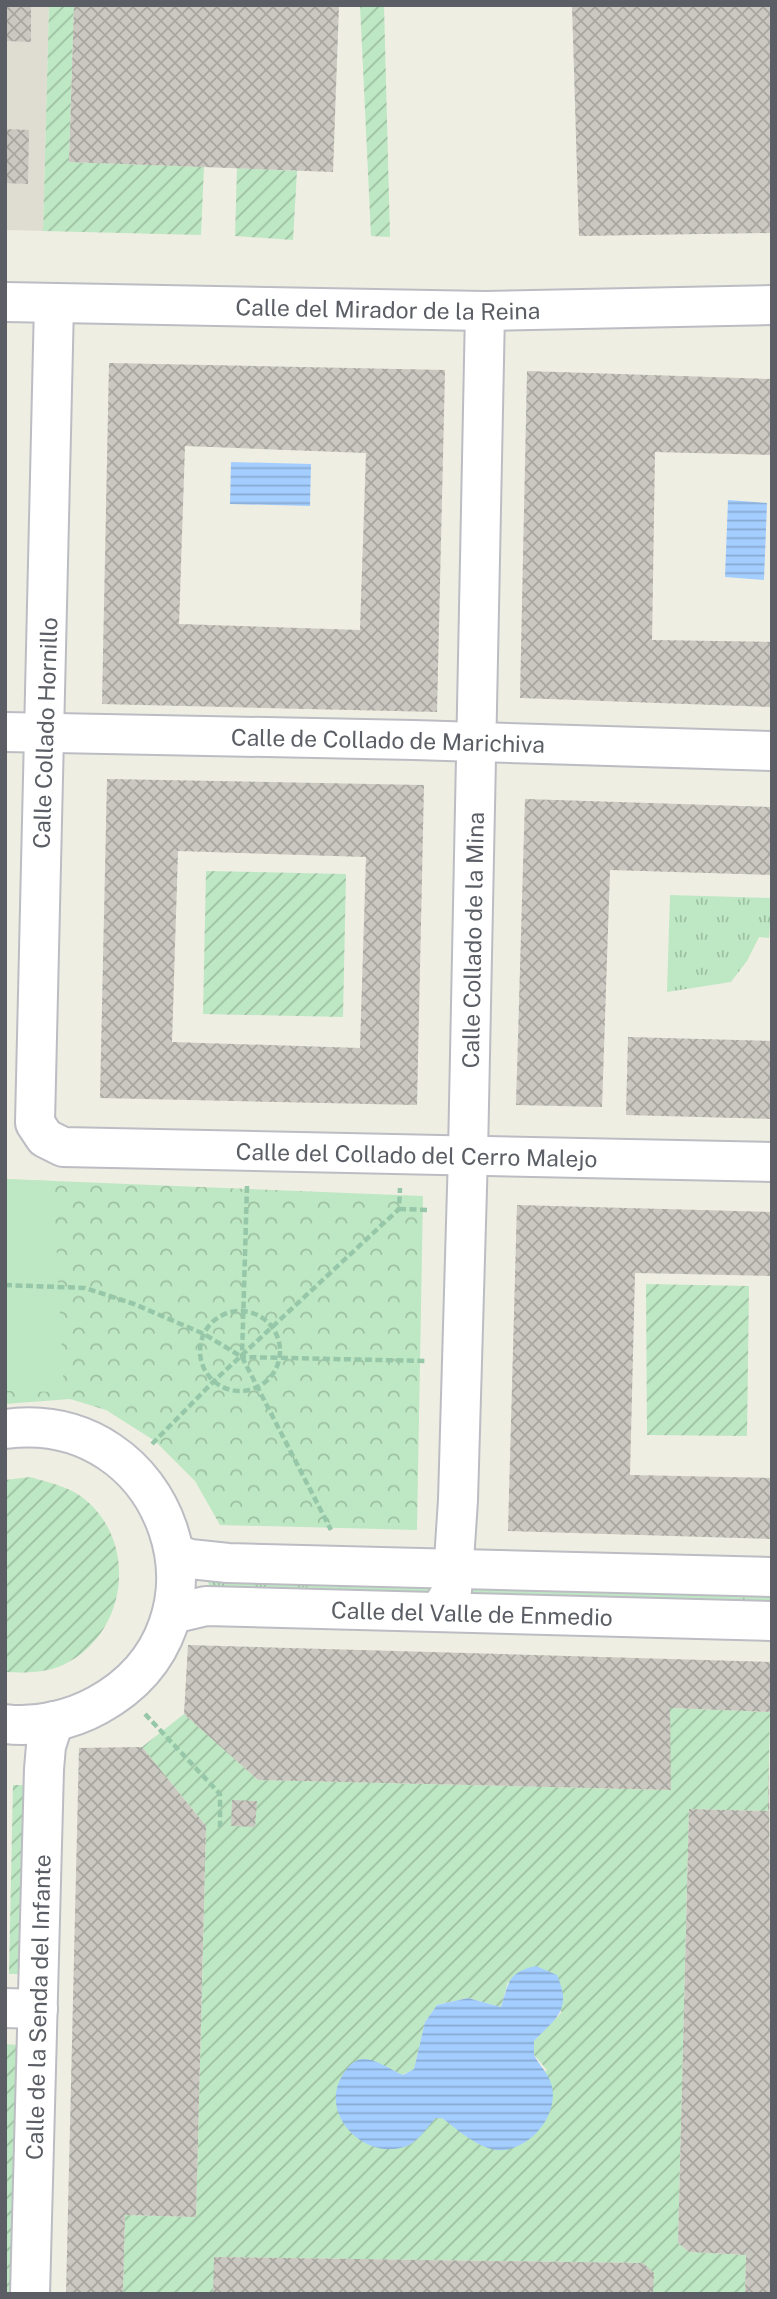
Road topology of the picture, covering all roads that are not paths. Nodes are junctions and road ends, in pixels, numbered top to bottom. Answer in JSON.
{"nodes":[{"id":1,"x":5,"y":302,"type":"edge"},
{"id":2,"x":54,"y":304,"type":"junction"},
{"id":3,"x":772,"y":305,"type":"edge"},
{"id":4,"x":485,"y":312,"type":"junction"},
{"id":5,"x":5,"y":732,"type":"edge"},
{"id":6,"x":44,"y":734,"type":"junction"},
{"id":7,"x":474,"y":741,"type":"junction"},
{"id":8,"x":772,"y":751,"type":"edge"},
{"id":9,"x":63,"y":1147,"type":"joint"},
{"id":10,"x":468,"y":1154,"type":"junction"},
{"id":11,"x":772,"y":1162,"type":"edge"},
{"id":12,"x":5,"y":1429,"type":"edge"},
{"id":13,"x":176,"y":1554,"type":"junction"},
{"id":14,"x":455,"y":1569,"type":"junction"},
{"id":15,"x":772,"y":1577,"type":"edge"},
{"id":16,"x":439,"y":1612,"type":"junction"},
{"id":17,"x":172,"y":1614,"type":"junction"},
{"id":18,"x":772,"y":1621,"type":"edge"},
{"id":19,"x":54,"y":1721,"type":"junction"},
{"id":20,"x":5,"y":1724,"type":"edge"},
{"id":21,"x":22,"y":2008,"type":"edge"},
{"id":22,"x":30,"y":2294,"type":"edge"}],
"edges":[{"from":1,"to":2,"type":"street","name":"Calle del Mirador de la Reina"},
{"from":2,"to":4,"type":"street","name":"Calle del Mirador de la Reina"},
{"from":2,"to":6,"type":"street","name":"Calle Collado Hornillo"},
{"from":3,"to":4,"type":"street","name":"Calle del Mirador de la Reina"},
{"from":4,"to":7,"type":"street","name":"Calle Collado de la Mina"},
{"from":5,"to":6,"type":"street","name":"Calle de Collado de Marichiva"},
{"from":6,"to":7,"type":"street","name":"Calle de Collado de Marichiva"},
{"from":6,"to":9,"type":"street","name":"Calle Collado Hornillo"},
{"from":7,"to":8,"type":"street","name":"Calle de Collado de Marichiva"},
{"from":7,"to":10,"type":"street","name":"Calle Collado de la Mina"},
{"from":9,"to":10,"type":"street","name":"Calle del Collado del Cerro Malejo"},
{"from":10,"to":11,"type":"street","name":"Calle del Collado del Cerro Malejo"},
{"from":10,"to":14,"type":"street","name":"Calle Collado de la Mina"},
{"from":12,"to":13,"type":"street"},
{"from":13,"to":14,"type":"street","name":"Calle del Valle de Enmedio"},
{"from":13,"to":17,"type":"street"},
{"from":14,"to":15,"type":"street","name":"Calle del Valle de Enmedio"},
{"from":14,"to":16,"type":"street","name":"Calle Collado de la Mina"},
{"from":16,"to":17,"type":"street","name":"Calle del Valle de Enmedio"},
{"from":16,"to":18,"type":"street","name":"Calle del Valle de Enmedio"},
{"from":17,"to":19,"type":"street"},
{"from":19,"to":20,"type":"street"},
{"from":19,"to":21,"type":"street","name":"Calle de la Senda del Infante"},
{"from":21,"to":22,"type":"street","name":"Calle de la Senda del Infante"}]}
